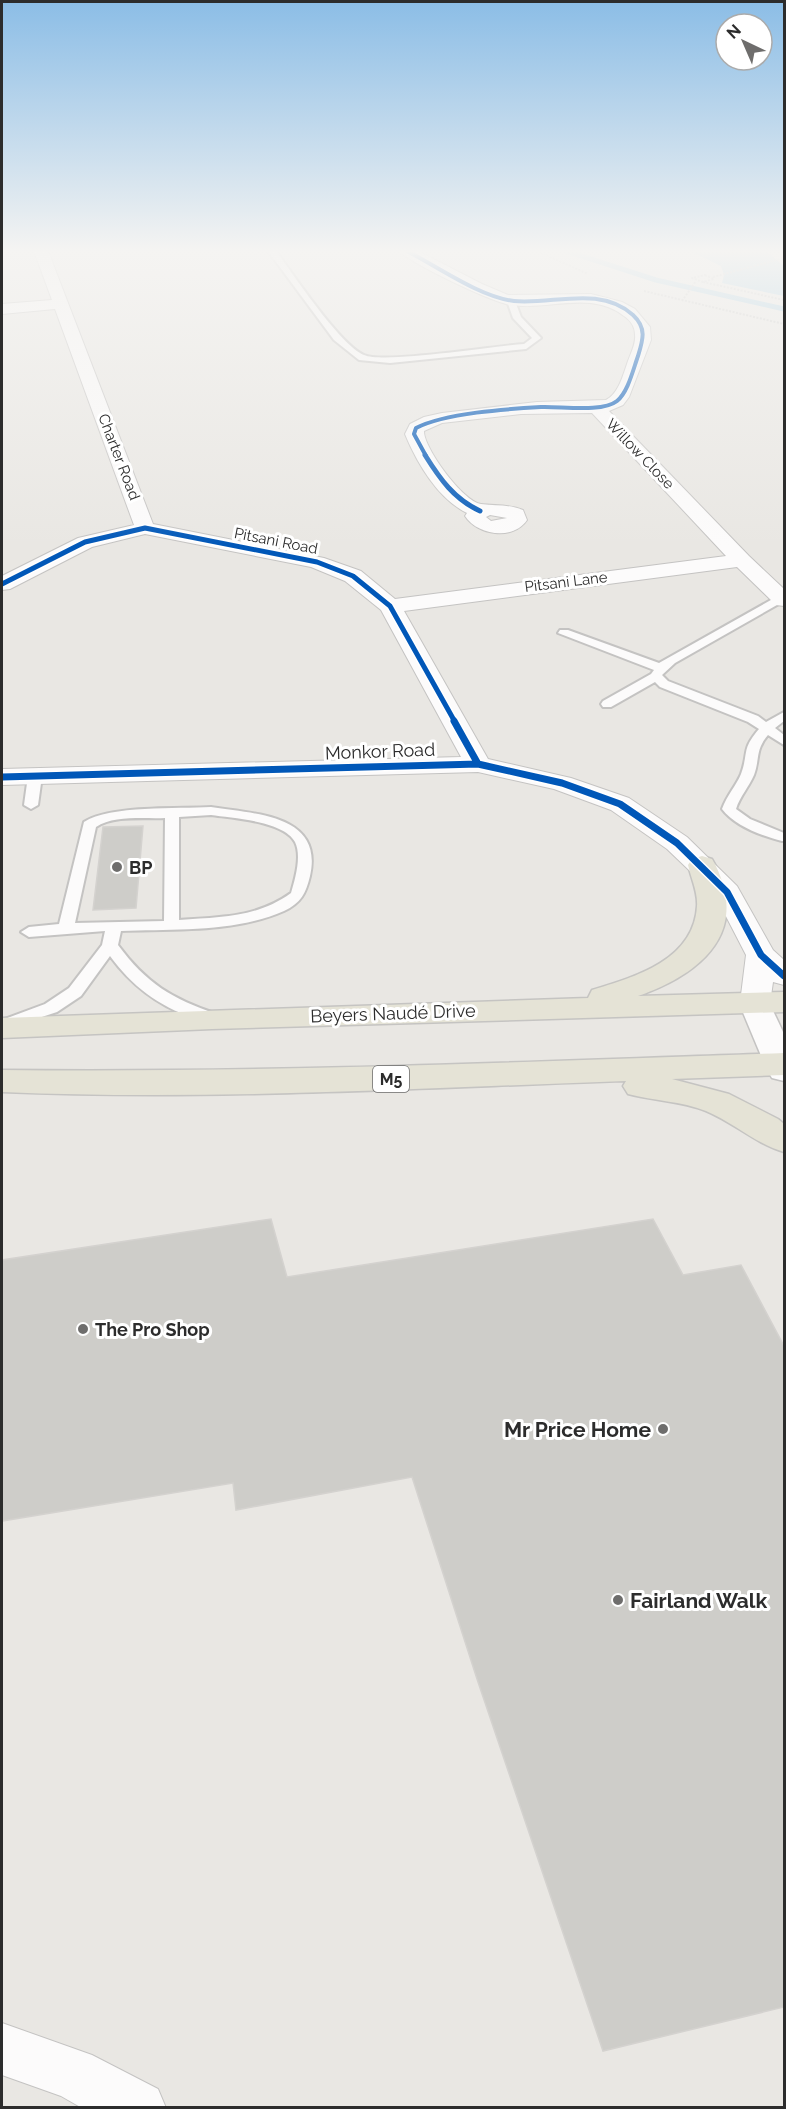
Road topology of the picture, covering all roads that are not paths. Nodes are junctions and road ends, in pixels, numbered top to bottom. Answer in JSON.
{"nodes":[{"id":1,"x":78,"y":349,"type":"edge"},
{"id":2,"x":351,"y":349,"type":"edge"},
{"id":3,"x":492,"y":349,"type":"edge"},
{"id":4,"x":641,"y":349,"type":"edge"},
{"id":5,"x":597,"y":408,"type":"junction"},
{"id":6,"x":480,"y":511,"type":"dead end"},
{"id":7,"x":146,"y":528,"type":"junction"},
{"id":8,"x":742,"y":560,"type":"junction"},
{"id":9,"x":2,"y":584,"type":"edge"},
{"id":10,"x":783,"y":599,"type":"edge"},
{"id":11,"x":390,"y":606,"type":"junction"},
{"id":12,"x":564,"y":633,"type":"dead end"},
{"id":13,"x":658,"y":672,"type":"junction"},
{"id":14,"x":607,"y":704,"type":"dead end"},
{"id":15,"x":784,"y":716,"type":"edge"},
{"id":16,"x":768,"y":728,"type":"junction"},
{"id":17,"x":784,"y":741,"type":"edge"},
{"id":18,"x":478,"y":764,"type":"junction"},
{"id":19,"x":35,"y":776,"type":"junction"},
{"id":20,"x":2,"y":777,"type":"edge"},
{"id":21,"x":31,"y":805,"type":"dead end"},
{"id":22,"x":172,"y":813,"type":"junction"},
{"id":23,"x":782,"y":837,"type":"dead end"},
{"id":24,"x":702,"y":865,"type":"junction"},
{"id":25,"x":172,"y":925,"type":"junction"},
{"id":26,"x":114,"y":926,"type":"junction"},
{"id":27,"x":66,"y":927,"type":"junction"},
{"id":28,"x":29,"y":932,"type":"dead end"},
{"id":29,"x":110,"y":945,"type":"junction"},
{"id":30,"x":761,"y":955,"type":"junction"},
{"id":31,"x":784,"y":976,"type":"edge"},
{"id":32,"x":770,"y":1003,"type":"edge"},
{"id":33,"x":539,"y":1009,"type":"junction"},
{"id":34,"x":212,"y":1019,"type":"junction"},
{"id":35,"x":2,"y":1027,"type":"edge"},
{"id":36,"x":783,"y":1066,"type":"edge"},
{"id":37,"x":373,"y":1079,"type":"junction"},
{"id":38,"x":2,"y":1081,"type":"edge"},
{"id":39,"x":784,"y":1140,"type":"edge"},
{"id":40,"x":2,"y":2049,"type":"edge"},
{"id":41,"x":139,"y":2108,"type":"edge"}],
"edges":[{"from":1,"to":7,"type":"street","name":"Charter Road"},
{"from":2,"to":3,"type":"lane"},
{"from":4,"to":5,"type":"street","name":"Willow Close"},
{"from":5,"to":6,"type":"street"},
{"from":5,"to":8,"type":"street","name":"Willow Close"},
{"from":7,"to":9,"type":"street"},
{"from":7,"to":11,"type":"street","name":"Pitsani Road"},
{"from":8,"to":10,"type":"street","name":"Willow Close"},
{"from":8,"to":11,"type":"street","name":"Pitsani Lane"},
{"from":10,"to":13,"type":"lane"},
{"from":11,"to":18,"type":"street","name":"Pitsani Road"},
{"from":12,"to":13,"type":"lane"},
{"from":13,"to":14,"type":"lane"},
{"from":13,"to":16,"type":"lane"},
{"from":15,"to":16,"type":"lane"},
{"from":16,"to":17,"type":"lane"},
{"from":16,"to":23,"type":"lane"},
{"from":18,"to":19,"type":"street","name":"Monkor Road"},
{"from":18,"to":24,"type":"street","name":"Monkor Road"},
{"from":19,"to":20,"type":"street","name":"Monkor Road"},
{"from":19,"to":21,"type":"lane"},
{"from":22,"to":25,"type":"lane"},
{"from":22,"to":25,"type":"lane"},
{"from":22,"to":27,"type":"lane"},
{"from":24,"to":30,"type":"street","name":"Monkor Road"},
{"from":24,"to":33,"type":"main road"},
{"from":25,"to":26,"type":"lane"},
{"from":26,"to":27,"type":"lane"},
{"from":26,"to":29,"type":"lane"},
{"from":27,"to":28,"type":"lane"},
{"from":29,"to":34,"type":"lane"},
{"from":29,"to":35,"type":"lane"},
{"from":30,"to":31,"type":"street","name":"Monkor Road"},
{"from":30,"to":32,"type":"street"},
{"from":32,"to":33,"type":"main road","name":"Beyers Naudé Drive"},
{"from":32,"to":36,"type":"street"},
{"from":33,"to":34,"type":"main road","name":"Beyers Naudé Drive"},
{"from":34,"to":35,"type":"main road","name":"Beyers Naudé Drive"},
{"from":36,"to":37,"type":"main road","number":"M5"},
{"from":37,"to":38,"type":"main road","number":"M5"},
{"from":37,"to":39,"type":"main road"},
{"from":40,"to":41,"type":"street"}]}
